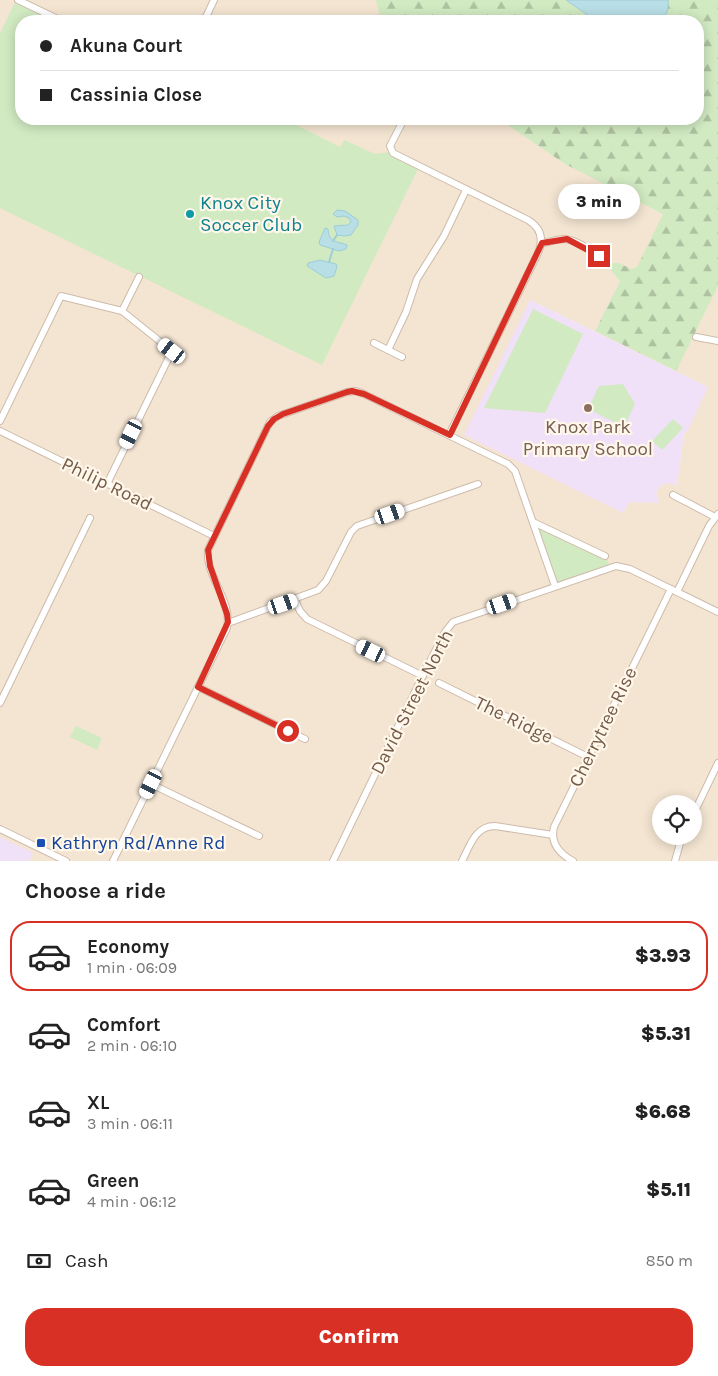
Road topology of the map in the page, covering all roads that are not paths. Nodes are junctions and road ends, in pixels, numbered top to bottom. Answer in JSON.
{"nodes":[{"id":1,"x":18,"y":0,"type":"edge"},
{"id":2,"x":214,"y":0,"type":"edge"},
{"id":3,"x":49,"y":15,"type":"edge"},
{"id":4,"x":210,"y":15,"type":"edge"},
{"id":5,"x":401,"y":125,"type":"edge"},
{"id":6,"x":466,"y":190,"type":"junction"},
{"id":7,"x":542,"y":243,"type":"junction"},
{"id":8,"x":605,"y":263,"type":"dead end"},
{"id":9,"x":139,"y":276,"type":"dead end"},
{"id":10,"x":122,"y":311,"type":"junction"},
{"id":11,"x":696,"y":337,"type":"dead end"},
{"id":12,"x":718,"y":341,"type":"edge"},
{"id":13,"x":374,"y":343,"type":"dead end"},
{"id":14,"x":388,"y":350,"type":"junction"},
{"id":15,"x":402,"y":356,"type":"dead end"},
{"id":16,"x":0,"y":421,"type":"edge"},
{"id":17,"x":0,"y":431,"type":"edge"},
{"id":18,"x":450,"y":435,"type":"junction"},
{"id":19,"x":107,"y":484,"type":"junction"},
{"id":20,"x":478,"y":484,"type":"dead end"},
{"id":21,"x":673,"y":495,"type":"dead end"},
{"id":22,"x":716,"y":515,"type":"edge"},
{"id":23,"x":90,"y":518,"type":"dead end"},
{"id":24,"x":533,"y":522,"type":"junction"},
{"id":25,"x":214,"y":536,"type":"junction"},
{"id":26,"x":605,"y":556,"type":"dead end"},
{"id":27,"x":555,"y":586,"type":"junction"},
{"id":28,"x":674,"y":590,"type":"junction"},
{"id":29,"x":296,"y":600,"type":"junction"},
{"id":30,"x":718,"y":612,"type":"edge"},
{"id":31,"x":228,"y":622,"type":"junction"},
{"id":32,"x":423,"y":676,"type":"junction"},
{"id":33,"x":439,"y":684,"type":"dead end"},
{"id":34,"x":198,"y":687,"type":"junction"},
{"id":35,"x":0,"y":703,"type":"edge"},
{"id":36,"x":305,"y":739,"type":"dead end"},
{"id":37,"x":588,"y":756,"type":"junction"},
{"id":38,"x":718,"y":763,"type":"edge"},
{"id":39,"x":151,"y":784,"type":"junction"},
{"id":40,"x":702,"y":796,"type":"edge"},
{"id":41,"x":0,"y":829,"type":"edge"},
{"id":42,"x":553,"y":835,"type":"junction"},
{"id":43,"x":259,"y":836,"type":"dead end"},
{"id":44,"x":680,"y":845,"type":"edge"},
{"id":45,"x":560,"y":853,"type":"junction"},
{"id":46,"x":66,"y":861,"type":"edge"},
{"id":47,"x":113,"y":861,"type":"edge"},
{"id":48,"x":333,"y":861,"type":"edge"},
{"id":49,"x":462,"y":861,"type":"edge"},
{"id":50,"x":562,"y":861,"type":"edge"},
{"id":51,"x":573,"y":861,"type":"edge"},
{"id":52,"x":676,"y":861,"type":"edge"}],
"edges":[{"from":1,"to":3,"type":"street"},
{"from":2,"to":4,"type":"street"},
{"from":5,"to":6,"type":"street"},
{"from":6,"to":7,"type":"street"},
{"from":6,"to":14,"type":"street"},
{"from":7,"to":8,"type":"street"},
{"from":7,"to":18,"type":"street"},
{"from":9,"to":10,"type":"street"},
{"from":10,"to":16,"type":"street"},
{"from":10,"to":19,"type":"street"},
{"from":11,"to":12,"type":"street"},
{"from":13,"to":14,"type":"street"},
{"from":14,"to":15,"type":"street"},
{"from":17,"to":19,"type":"street","name":"Philip Road"},
{"from":18,"to":24,"type":"street"},
{"from":18,"to":25,"type":"street"},
{"from":19,"to":25,"type":"street","name":"Philip Road"},
{"from":20,"to":29,"type":"street"},
{"from":21,"to":22,"type":"street"},
{"from":22,"to":28,"type":"street","name":"Cherrytree Rise"},
{"from":23,"to":35,"type":"street"},
{"from":24,"to":26,"type":"street"},
{"from":24,"to":27,"type":"street"},
{"from":25,"to":31,"type":"street"},
{"from":27,"to":28,"type":"street","name":"David Street North"},
{"from":27,"to":32,"type":"street","name":"David Street North"},
{"from":28,"to":30,"type":"street"},
{"from":28,"to":37,"type":"street","name":"Cherrytree Rise"},
{"from":29,"to":31,"type":"street"},
{"from":29,"to":32,"type":"street"},
{"from":31,"to":34,"type":"street"},
{"from":32,"to":48,"type":"street","name":"David Street North"},
{"from":33,"to":37,"type":"street","name":"The Ridge"},
{"from":34,"to":36,"type":"street"},
{"from":34,"to":39,"type":"street"},
{"from":37,"to":42,"type":"street","name":"Cherrytree Rise"},
{"from":38,"to":40,"type":"street"},
{"from":39,"to":43,"type":"street"},
{"from":39,"to":47,"type":"street"},
{"from":41,"to":46,"type":"street"},
{"from":42,"to":45,"type":"street"},
{"from":42,"to":49,"type":"street"},
{"from":44,"to":52,"type":"street"},
{"from":45,"to":50,"type":"street"},
{"from":45,"to":51,"type":"street"}]}
